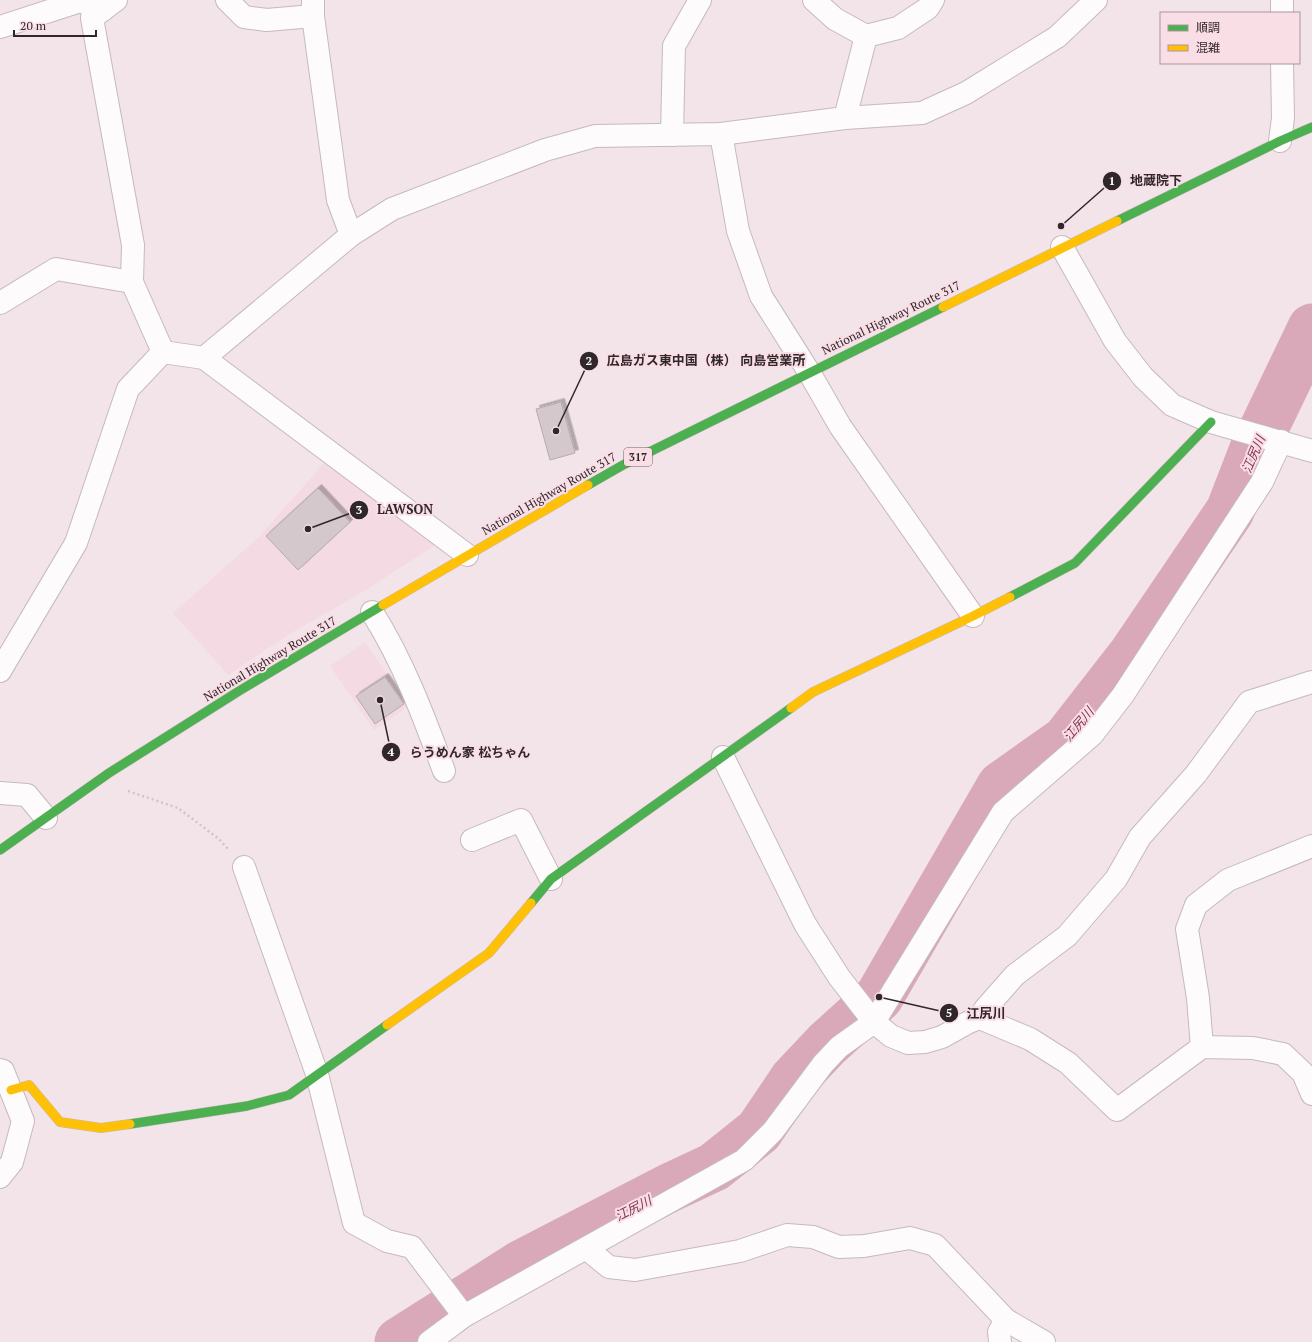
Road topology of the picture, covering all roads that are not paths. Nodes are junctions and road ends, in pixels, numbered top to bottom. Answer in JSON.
{"nodes":[{"id":1,"x":227,"y":0,"type":"edge"},
{"id":2,"x":700,"y":0,"type":"edge"},
{"id":3,"x":814,"y":0,"type":"edge"},
{"id":4,"x":933,"y":0,"type":"edge"},
{"id":5,"x":1096,"y":0,"type":"edge"},
{"id":6,"x":1282,"y":0,"type":"edge"},
{"id":7,"x":110,"y":5,"type":"edge"},
{"id":8,"x":313,"y":8,"type":"edge"},
{"id":9,"x":1282,"y":12,"type":"edge"},
{"id":10,"x":0,"y":27,"type":"edge"},
{"id":11,"x":866,"y":36,"type":"junction"},
{"id":12,"x":1282,"y":64,"type":"edge"},
{"id":13,"x":845,"y":118,"type":"junction"},
{"id":14,"x":1312,"y":127,"type":"edge"},
{"id":15,"x":721,"y":134,"type":"junction"},
{"id":16,"x":672,"y":135,"type":"junction"},
{"id":17,"x":1280,"y":141,"type":"junction"},
{"id":18,"x":351,"y":235,"type":"junction"},
{"id":19,"x":1062,"y":248,"type":"junction"},
{"id":20,"x":132,"y":282,"type":"junction"},
{"id":21,"x":0,"y":304,"type":"edge"},
{"id":22,"x":163,"y":352,"type":"junction"},
{"id":23,"x":204,"y":358,"type":"junction"},
{"id":24,"x":809,"y":372,"type":"junction"},
{"id":25,"x":1211,"y":422,"type":"junction"},
{"id":26,"x":1276,"y":440,"type":"junction"},
{"id":27,"x":1312,"y":451,"type":"edge"},
{"id":28,"x":467,"y":555,"type":"junction"},
{"id":29,"x":372,"y":612,"type":"junction"},
{"id":30,"x":973,"y":616,"type":"junction"},
{"id":31,"x":0,"y":671,"type":"edge"},
{"id":32,"x":1312,"y":682,"type":"edge"},
{"id":33,"x":723,"y":757,"type":"junction"},
{"id":34,"x":444,"y":771,"type":"dead end"},
{"id":35,"x":0,"y":793,"type":"edge"},
{"id":36,"x":46,"y":818,"type":"junction"},
{"id":37,"x":472,"y":840,"type":"dead end"},
{"id":38,"x":1312,"y":846,"type":"edge"},
{"id":39,"x":0,"y":850,"type":"edge"},
{"id":40,"x":244,"y":867,"type":"road end"},
{"id":41,"x":551,"y":879,"type":"junction"},
{"id":42,"x":868,"y":1014,"type":"junction"},
{"id":43,"x":980,"y":1018,"type":"junction"},
{"id":44,"x":1202,"y":1047,"type":"junction"},
{"id":45,"x":0,"y":1070,"type":"edge"},
{"id":46,"x":318,"y":1074,"type":"junction"},
{"id":47,"x":10,"y":1090,"type":"junction"},
{"id":48,"x":1312,"y":1094,"type":"edge"},
{"id":49,"x":0,"y":1177,"type":"edge"},
{"id":50,"x":587,"y":1248,"type":"junction"},
{"id":51,"x":457,"y":1308,"type":"junction"},
{"id":52,"x":1006,"y":1320,"type":"junction"},
{"id":53,"x":429,"y":1342,"type":"edge"},
{"id":54,"x":1000,"y":1342,"type":"edge"},
{"id":55,"x":1044,"y":1342,"type":"edge"}],
"edges":[{"from":1,"to":8,"type":"street"},
{"from":2,"to":16,"type":"street"},
{"from":3,"to":11,"type":"street"},
{"from":4,"to":11,"type":"street"},
{"from":5,"to":13,"type":"street"},
{"from":6,"to":9,"type":"street"},
{"from":7,"to":10,"type":"street"},
{"from":7,"to":20,"type":"street"},
{"from":8,"to":18,"type":"street"},
{"from":11,"to":13,"type":"street"},
{"from":12,"to":17,"type":"street"},
{"from":13,"to":15,"type":"street"},
{"from":14,"to":17,"type":"main road","name":"National Highway Route 317","number":"317"},
{"from":15,"to":16,"type":"street"},
{"from":15,"to":24,"type":"street"},
{"from":16,"to":18,"type":"street"},
{"from":17,"to":19,"type":"main road","name":"National Highway Route 317","number":"317"},
{"from":18,"to":23,"type":"street"},
{"from":19,"to":24,"type":"main road","name":"National Highway Route 317","number":"317"},
{"from":19,"to":25,"type":"street"},
{"from":20,"to":21,"type":"street"},
{"from":20,"to":22,"type":"street"},
{"from":22,"to":23,"type":"street"},
{"from":22,"to":31,"type":"street"},
{"from":23,"to":28,"type":"street"},
{"from":24,"to":28,"type":"main road","name":"National Highway Route 317","number":"317"},
{"from":24,"to":30,"type":"street"},
{"from":25,"to":26,"type":"street"},
{"from":25,"to":30,"type":"main road"},
{"from":26,"to":27,"type":"street"},
{"from":26,"to":42,"type":"street"},
{"from":28,"to":29,"type":"main road","name":"National Highway Route 317","number":"317"},
{"from":29,"to":34,"type":"street"},
{"from":29,"to":36,"type":"main road","name":"National Highway Route 317","number":"317"},
{"from":30,"to":33,"type":"main road"},
{"from":32,"to":43,"type":"street"},
{"from":33,"to":41,"type":"main road"},
{"from":33,"to":42,"type":"street"},
{"from":35,"to":36,"type":"street"},
{"from":36,"to":39,"type":"main road","name":"National Highway Route 317","number":"317"},
{"from":37,"to":41,"type":"street"},
{"from":38,"to":44,"type":"street"},
{"from":40,"to":46,"type":"street"},
{"from":41,"to":46,"type":"main road"},
{"from":42,"to":43,"type":"street"},
{"from":42,"to":50,"type":"street"},
{"from":43,"to":44,"type":"street"},
{"from":44,"to":48,"type":"street"},
{"from":45,"to":47,"type":"street"},
{"from":46,"to":47,"type":"main road"},
{"from":46,"to":51,"type":"street"},
{"from":47,"to":49,"type":"street"},
{"from":50,"to":51,"type":"street"},
{"from":50,"to":52,"type":"street"},
{"from":51,"to":53,"type":"street"},
{"from":52,"to":54,"type":"street"},
{"from":52,"to":55,"type":"street"}]}
